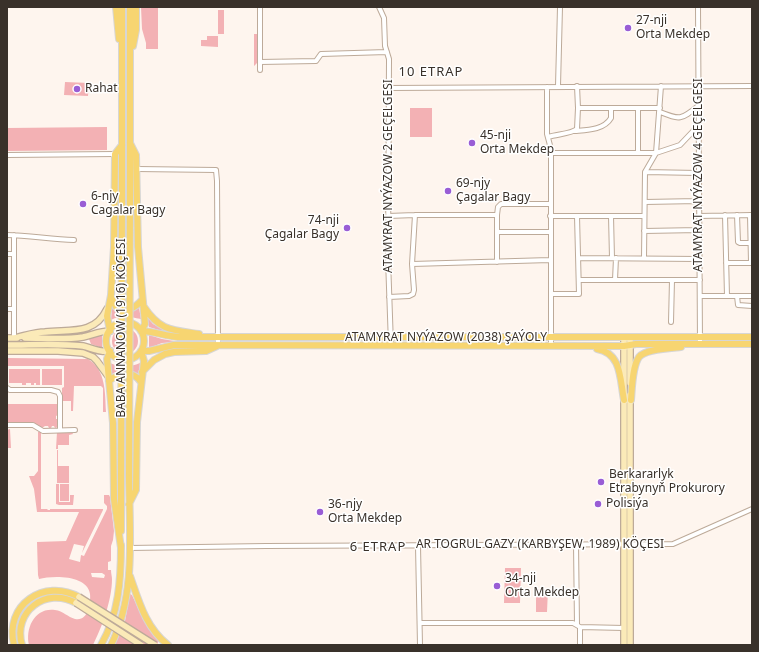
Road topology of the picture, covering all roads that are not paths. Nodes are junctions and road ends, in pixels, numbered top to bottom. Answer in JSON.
{"nodes":[{"id":1,"x":116,"y":7,"type":"edge"},
{"id":2,"x":122,"y":7,"type":"edge"},
{"id":3,"x":130,"y":7,"type":"edge"},
{"id":4,"x":136,"y":7,"type":"edge"},
{"id":5,"x":260,"y":7,"type":"edge"},
{"id":6,"x":560,"y":7,"type":"edge"},
{"id":7,"x":698,"y":7,"type":"edge"},
{"id":8,"x":379,"y":8,"type":"edge"},
{"id":9,"x":387,"y":52,"type":"junction"},
{"id":10,"x":130,"y":61,"type":"junction"},
{"id":11,"x":122,"y":62,"type":"junction"},
{"id":12,"x":260,"y":62,"type":"junction"},
{"id":13,"x":260,"y":70,"type":"dead end"},
{"id":14,"x":558,"y":86,"type":"junction"},
{"id":15,"x":577,"y":86,"type":"junction"},
{"id":16,"x":662,"y":86,"type":"junction"},
{"id":17,"x":698,"y":86,"type":"junction"},
{"id":18,"x":752,"y":86,"type":"edge"},
{"id":19,"x":547,"y":87,"type":"junction"},
{"id":20,"x":388,"y":88,"type":"junction"},
{"id":21,"x":698,"y":106,"type":"junction"},
{"id":22,"x":578,"y":108,"type":"junction"},
{"id":23,"x":611,"y":108,"type":"junction"},
{"id":24,"x":638,"y":108,"type":"junction"},
{"id":25,"x":660,"y":110,"type":"junction"},
{"id":26,"x":698,"y":126,"type":"junction"},
{"id":27,"x":575,"y":131,"type":"junction"},
{"id":28,"x":548,"y":137,"type":"junction"},
{"id":29,"x":130,"y":143,"type":"junction"},
{"id":30,"x":122,"y":145,"type":"junction"},
{"id":31,"x":551,"y":153,"type":"junction"},
{"id":32,"x":115,"y":154,"type":"junction"},
{"id":33,"x":638,"y":154,"type":"junction"},
{"id":34,"x":656,"y":154,"type":"junction"},
{"id":35,"x":7,"y":155,"type":"edge"},
{"id":36,"x":137,"y":169,"type":"junction"},
{"id":37,"x":645,"y":172,"type":"junction"},
{"id":38,"x":698,"y":173,"type":"junction"},
{"id":39,"x":698,"y":201,"type":"junction"},
{"id":40,"x":645,"y":202,"type":"junction"},
{"id":41,"x":550,"y":204,"type":"junction"},
{"id":42,"x":415,"y":215,"type":"junction"},
{"id":43,"x":497,"y":215,"type":"junction"},
{"id":44,"x":725,"y":215,"type":"junction"},
{"id":45,"x":737,"y":215,"type":"junction"},
{"id":46,"x":751,"y":215,"type":"edge"},
{"id":47,"x":388,"y":216,"type":"junction"},
{"id":48,"x":550,"y":216,"type":"junction"},
{"id":49,"x":577,"y":216,"type":"junction"},
{"id":50,"x":611,"y":216,"type":"junction"},
{"id":51,"x":644,"y":216,"type":"junction"},
{"id":52,"x":698,"y":216,"type":"junction"},
{"id":53,"x":644,"y":230,"type":"junction"},
{"id":54,"x":699,"y":230,"type":"junction"},
{"id":55,"x":497,"y":232,"type":"junction"},
{"id":56,"x":550,"y":232,"type":"junction"},
{"id":57,"x":7,"y":235,"type":"edge"},
{"id":58,"x":14,"y":235,"type":"junction"},
{"id":59,"x":74,"y":240,"type":"dead end"},
{"id":60,"x":750,"y":243,"type":"junction"},
{"id":61,"x":7,"y":254,"type":"edge"},
{"id":62,"x":14,"y":254,"type":"junction"},
{"id":63,"x":578,"y":258,"type":"junction"},
{"id":64,"x":614,"y":258,"type":"junction"},
{"id":65,"x":644,"y":258,"type":"junction"},
{"id":66,"x":699,"y":259,"type":"junction"},
{"id":67,"x":550,"y":260,"type":"junction"},
{"id":68,"x":497,"y":262,"type":"junction"},
{"id":69,"x":726,"y":263,"type":"junction"},
{"id":70,"x":751,"y":263,"type":"edge"},
{"id":71,"x":412,"y":264,"type":"junction"},
{"id":72,"x":578,"y":280,"type":"junction"},
{"id":73,"x":615,"y":280,"type":"junction"},
{"id":74,"x":672,"y":280,"type":"junction"},
{"id":75,"x":700,"y":280,"type":"junction"},
{"id":76,"x":551,"y":294,"type":"junction"},
{"id":77,"x":111,"y":295,"type":"junction"},
{"id":78,"x":700,"y":296,"type":"junction"},
{"id":79,"x":727,"y":296,"type":"junction"},
{"id":80,"x":737,"y":296,"type":"junction"},
{"id":81,"x":752,"y":296,"type":"edge"},
{"id":82,"x":390,"y":297,"type":"junction"},
{"id":83,"x":143,"y":303,"type":"junction"},
{"id":84,"x":752,"y":306,"type":"edge"},
{"id":85,"x":108,"y":307,"type":"junction"},
{"id":86,"x":7,"y":309,"type":"edge"},
{"id":87,"x":14,"y":309,"type":"junction"},
{"id":88,"x":671,"y":322,"type":"dead end"},
{"id":89,"x":110,"y":331,"type":"junction"},
{"id":90,"x":141,"y":331,"type":"junction"},
{"id":91,"x":551,"y":337,"type":"junction"},
{"id":92,"x":627,"y":337,"type":"junction"},
{"id":93,"x":752,"y":337,"type":"edge"},
{"id":94,"x":7,"y":338,"type":"edge"},
{"id":95,"x":14,"y":338,"type":"junction"},
{"id":96,"x":218,"y":338,"type":"junction"},
{"id":97,"x":700,"y":340,"type":"junction"},
{"id":98,"x":391,"y":341,"type":"junction"},
{"id":99,"x":752,"y":344,"type":"edge"},
{"id":100,"x":7,"y":345,"type":"edge"},
{"id":101,"x":218,"y":345,"type":"junction"},
{"id":102,"x":551,"y":346,"type":"junction"},
{"id":103,"x":627,"y":346,"type":"junction"},
{"id":104,"x":7,"y":351,"type":"edge"},
{"id":105,"x":110,"y":351,"type":"junction"},
{"id":106,"x":141,"y":351,"type":"junction"},
{"id":107,"x":142,"y":372,"type":"junction"},
{"id":108,"x":109,"y":378,"type":"junction"},
{"id":109,"x":141,"y":382,"type":"junction"},
{"id":110,"x":7,"y":388,"type":"edge"},
{"id":111,"x":627,"y":400,"type":"junction"},
{"id":112,"x":7,"y":425,"type":"edge"},
{"id":113,"x":60,"y":430,"type":"junction"},
{"id":114,"x":75,"y":430,"type":"dead end"},
{"id":115,"x":129,"y":504,"type":"junction"},
{"id":116,"x":752,"y":509,"type":"edge"},
{"id":117,"x":576,"y":544,"type":"junction"},
{"id":118,"x":628,"y":544,"type":"junction"},
{"id":119,"x":418,"y":546,"type":"junction"},
{"id":120,"x":121,"y":548,"type":"junction"},
{"id":121,"x":129,"y":548,"type":"junction"},
{"id":122,"x":129,"y":572,"type":"junction"},
{"id":123,"x":79,"y":597,"type":"joint"},
{"id":124,"x":76,"y":603,"type":"joint"},
{"id":125,"x":420,"y":623,"type":"junction"},
{"id":126,"x":578,"y":626,"type":"junction"},
{"id":127,"x":624,"y":628,"type":"junction"},
{"id":128,"x":14,"y":645,"type":"edge"},
{"id":129,"x":22,"y":645,"type":"edge"},
{"id":130,"x":101,"y":645,"type":"edge"},
{"id":131,"x":111,"y":645,"type":"edge"},
{"id":132,"x":141,"y":645,"type":"edge"},
{"id":133,"x":155,"y":645,"type":"edge"},
{"id":134,"x":168,"y":645,"type":"edge"},
{"id":135,"x":420,"y":645,"type":"edge"},
{"id":136,"x":580,"y":645,"type":"edge"},
{"id":137,"x":624,"y":645,"type":"edge"},
{"id":138,"x":630,"y":645,"type":"edge"}],
"edges":[{"from":1,"to":11,"type":"main road"},
{"from":2,"to":11,"type":"main road","name":"BABA ANNANOW (1916) KÖÇESI"},
{"from":3,"to":10,"type":"main road","name":"BABA ANNANOW (1916) KÖÇESI"},
{"from":4,"to":10,"type":"main road"},
{"from":5,"to":12,"type":"street"},
{"from":6,"to":14,"type":"street"},
{"from":7,"to":17,"type":"street","name":"ATAMYRAT NYÝAZOW 4 GEÇELGESI"},
{"from":8,"to":9,"type":"street","name":"ATAMYRAT NYÝAZOW 2 GEÇELGESI"},
{"from":9,"to":12,"type":"street"},
{"from":9,"to":20,"type":"street","name":"ATAMYRAT NYÝAZOW 2 GEÇELGESI"},
{"from":10,"to":29,"type":"main road","name":"BABA ANNANOW (1916) KÖÇESI"},
{"from":11,"to":30,"type":"main road","name":"BABA ANNANOW (1916) KÖÇESI"},
{"from":12,"to":13,"type":"street"},
{"from":14,"to":15,"type":"street"},
{"from":14,"to":19,"type":"street"},
{"from":15,"to":16,"type":"street"},
{"from":15,"to":22,"type":"street"},
{"from":16,"to":17,"type":"street"},
{"from":16,"to":25,"type":"street"},
{"from":17,"to":18,"type":"street"},
{"from":17,"to":21,"type":"street","name":"ATAMYRAT NYÝAZOW 4 GEÇELGESI"},
{"from":19,"to":20,"type":"street"},
{"from":19,"to":28,"type":"street"},
{"from":20,"to":47,"type":"street","name":"ATAMYRAT NYÝAZOW 2 GEÇELGESI"},
{"from":21,"to":25,"type":"street"},
{"from":21,"to":26,"type":"street","name":"ATAMYRAT NYÝAZOW 4 GEÇELGESI"},
{"from":22,"to":23,"type":"street"},
{"from":22,"to":27,"type":"street"},
{"from":23,"to":24,"type":"street"},
{"from":23,"to":27,"type":"street"},
{"from":24,"to":25,"type":"street"},
{"from":24,"to":33,"type":"street"},
{"from":25,"to":34,"type":"street"},
{"from":26,"to":34,"type":"street"},
{"from":26,"to":38,"type":"street","name":"ATAMYRAT NYÝAZOW 4 GEÇELGESI"},
{"from":27,"to":28,"type":"street"},
{"from":28,"to":31,"type":"street"},
{"from":29,"to":36,"type":"main road"},
{"from":29,"to":115,"type":"main road","name":"BABA ANNANOW (1916) KÖÇESI","bridge":true},
{"from":30,"to":32,"type":"main road"},
{"from":30,"to":120,"type":"main road","name":"BABA ANNANOW (1916) KÖÇESI","bridge":true},
{"from":31,"to":33,"type":"street"},
{"from":31,"to":41,"type":"street"},
{"from":32,"to":35,"type":"street"},
{"from":32,"to":77,"type":"main road"},
{"from":33,"to":34,"type":"street"},
{"from":34,"to":37,"type":"street"},
{"from":36,"to":83,"type":"main road"},
{"from":36,"to":96,"type":"street"},
{"from":37,"to":38,"type":"street"},
{"from":37,"to":40,"type":"street"},
{"from":38,"to":39,"type":"street","name":"ATAMYRAT NYÝAZOW 4 GEÇELGESI"},
{"from":39,"to":40,"type":"street"},
{"from":39,"to":52,"type":"street","name":"ATAMYRAT NYÝAZOW 4 GEÇELGESI"},
{"from":40,"to":51,"type":"street"},
{"from":41,"to":43,"type":"street"},
{"from":41,"to":48,"type":"street"},
{"from":42,"to":43,"type":"street"},
{"from":42,"to":47,"type":"street"},
{"from":42,"to":71,"type":"street"},
{"from":43,"to":55,"type":"street"},
{"from":44,"to":45,"type":"street"},
{"from":44,"to":52,"type":"street"},
{"from":44,"to":69,"type":"street"},
{"from":45,"to":46,"type":"street"},
{"from":45,"to":60,"type":"street"},
{"from":46,"to":60,"type":"street"},
{"from":47,"to":82,"type":"street","name":"ATAMYRAT NYÝAZOW 2 GEÇELGESI"},
{"from":48,"to":49,"type":"street"},
{"from":48,"to":56,"type":"street"},
{"from":49,"to":50,"type":"street"},
{"from":49,"to":63,"type":"street"},
{"from":50,"to":51,"type":"street"},
{"from":50,"to":64,"type":"street"},
{"from":51,"to":53,"type":"street"},
{"from":52,"to":54,"type":"street","name":"ATAMYRAT NYÝAZOW 4 GEÇELGESI"},
{"from":53,"to":54,"type":"street"},
{"from":53,"to":65,"type":"street"},
{"from":54,"to":66,"type":"street","name":"ATAMYRAT NYÝAZOW 4 GEÇELGESI"},
{"from":55,"to":56,"type":"street"},
{"from":55,"to":68,"type":"street"},
{"from":56,"to":67,"type":"street"},
{"from":57,"to":58,"type":"street"},
{"from":58,"to":59,"type":"street"},
{"from":58,"to":62,"type":"street"},
{"from":60,"to":70,"type":"street"},
{"from":61,"to":62,"type":"street"},
{"from":62,"to":87,"type":"street"},
{"from":63,"to":64,"type":"street"},
{"from":63,"to":72,"type":"street"},
{"from":64,"to":65,"type":"street"},
{"from":64,"to":73,"type":"street"},
{"from":65,"to":66,"type":"street"},
{"from":66,"to":75,"type":"street","name":"ATAMYRAT NYÝAZOW 4 GEÇELGESI"},
{"from":67,"to":68,"type":"street"},
{"from":67,"to":76,"type":"street"},
{"from":68,"to":71,"type":"street"},
{"from":69,"to":70,"type":"street"},
{"from":69,"to":79,"type":"street"},
{"from":71,"to":82,"type":"street"},
{"from":72,"to":73,"type":"street"},
{"from":72,"to":76,"type":"street"},
{"from":73,"to":74,"type":"street"},
{"from":74,"to":75,"type":"street"},
{"from":74,"to":88,"type":"street"},
{"from":75,"to":78,"type":"street","name":"ATAMYRAT NYÝAZOW 4 GEÇELGESI"},
{"from":76,"to":91,"type":"street"},
{"from":77,"to":83,"type":"main road"},
{"from":77,"to":85,"type":"main road"},
{"from":78,"to":79,"type":"street"},
{"from":78,"to":97,"type":"street","name":"ATAMYRAT NYÝAZOW 4 GEÇELGESI"},
{"from":79,"to":80,"type":"street"},
{"from":80,"to":81,"type":"street"},
{"from":80,"to":84,"type":"street"},
{"from":82,"to":98,"type":"street","name":"ATAMYRAT NYÝAZOW 2 GEÇELGESI"},
{"from":83,"to":90,"type":"main road"},
{"from":83,"to":96,"type":"main road"},
{"from":85,"to":89,"type":"main road"},
{"from":85,"to":95,"type":"main road"},
{"from":86,"to":87,"type":"street"},
{"from":87,"to":95,"type":"street"},
{"from":89,"to":90,"type":"main road"},
{"from":89,"to":95,"type":"main road"},
{"from":89,"to":105,"type":"main road"},
{"from":90,"to":96,"type":"main road","name":"ATAMYRAT NYÝAZOW (2038) ŞAÝOLY"},
{"from":90,"to":106,"type":"main road"},
{"from":91,"to":92,"type":"main road","name":"ATAMYRAT NYÝAZOW (2038) ŞAÝOLY"},
{"from":91,"to":98,"type":"main road","name":"ATAMYRAT NYÝAZOW (2038) ŞAÝOLY"},
{"from":91,"to":102,"type":"street"},
{"from":92,"to":97,"type":"main road","name":"ATAMYRAT NYÝAZOW (2038) ŞAÝOLY"},
{"from":92,"to":103,"type":"main road"},
{"from":93,"to":97,"type":"main road","name":"ATAMYRAT NYÝAZOW (2038) ŞAÝOLY"},
{"from":94,"to":95,"type":"main road"},
{"from":96,"to":98,"type":"main road","name":"ATAMYRAT NYÝAZOW (2038) ŞAÝOLY"},
{"from":96,"to":101,"type":"street"},
{"from":97,"to":99,"type":"main road","name":"ATAMYRAT NYÝAZOW (2038) ŞAÝOLY"},
{"from":97,"to":103,"type":"main road","name":"ATAMYRAT NYÝAZOW (2038) ŞAÝOLY"},
{"from":97,"to":111,"type":"main road"},
{"from":98,"to":101,"type":"main road","name":"ATAMYRAT NYÝAZOW (2038) ŞAÝOLY"},
{"from":98,"to":102,"type":"main road","name":"ATAMYRAT NYÝAZOW (2038) ŞAÝOLY"},
{"from":100,"to":105,"type":"main road"},
{"from":101,"to":106,"type":"main road","name":"ATAMYRAT NYÝAZOW (2038) ŞAÝOLY"},
{"from":101,"to":107,"type":"main road"},
{"from":102,"to":103,"type":"main road","name":"ATAMYRAT NYÝAZOW (2038) ŞAÝOLY"},
{"from":102,"to":111,"type":"main road"},
{"from":103,"to":111,"type":"main road"},
{"from":104,"to":108,"type":"main road"},
{"from":105,"to":106,"type":"main road"},
{"from":105,"to":108,"type":"main road"},
{"from":106,"to":107,"type":"main road"},
{"from":107,"to":109,"type":"main road"},
{"from":108,"to":109,"type":"main road"},
{"from":108,"to":120,"type":"main road"},
{"from":109,"to":115,"type":"main road"},
{"from":110,"to":113,"type":"street"},
{"from":111,"to":118,"type":"main road"},
{"from":112,"to":113,"type":"street"},
{"from":113,"to":114,"type":"street"},
{"from":115,"to":121,"type":"main road","name":"BABA ANNANOW (1916) KÖÇESI"},
{"from":116,"to":118,"type":"street","name":"AR TOGRUL GAZY (KARBYŞEW, 1989) KÖÇESI"},
{"from":117,"to":118,"type":"street","name":"AR TOGRUL GAZY (KARBYŞEW, 1989) KÖÇESI"},
{"from":117,"to":119,"type":"street","name":"AR TOGRUL GAZY (KARBYŞEW, 1989) KÖÇESI"},
{"from":117,"to":126,"type":"street"},
{"from":118,"to":127,"type":"main road"},
{"from":118,"to":138,"type":"main road"},
{"from":119,"to":121,"type":"street","name":"AR TOGRUL GAZY (KARBYŞEW, 1989) KÖÇESI"},
{"from":119,"to":125,"type":"street"},
{"from":120,"to":130,"type":"main road","name":"BABA ANNANOW (1916) KÖÇESI"},
{"from":121,"to":122,"type":"main road","name":"BABA ANNANOW (1916) KÖÇESI"},
{"from":122,"to":131,"type":"main road","name":"BABA ANNANOW (1916) KÖÇESI"},
{"from":122,"to":134,"type":"main road"},
{"from":123,"to":128,"type":"main road"},
{"from":123,"to":133,"type":"main road","bridge":true},
{"from":124,"to":129,"type":"main road"},
{"from":124,"to":132,"type":"main road","bridge":true},
{"from":125,"to":126,"type":"street"},
{"from":125,"to":135,"type":"street"},
{"from":126,"to":127,"type":"street"},
{"from":126,"to":136,"type":"street"},
{"from":127,"to":137,"type":"main road"}]}
